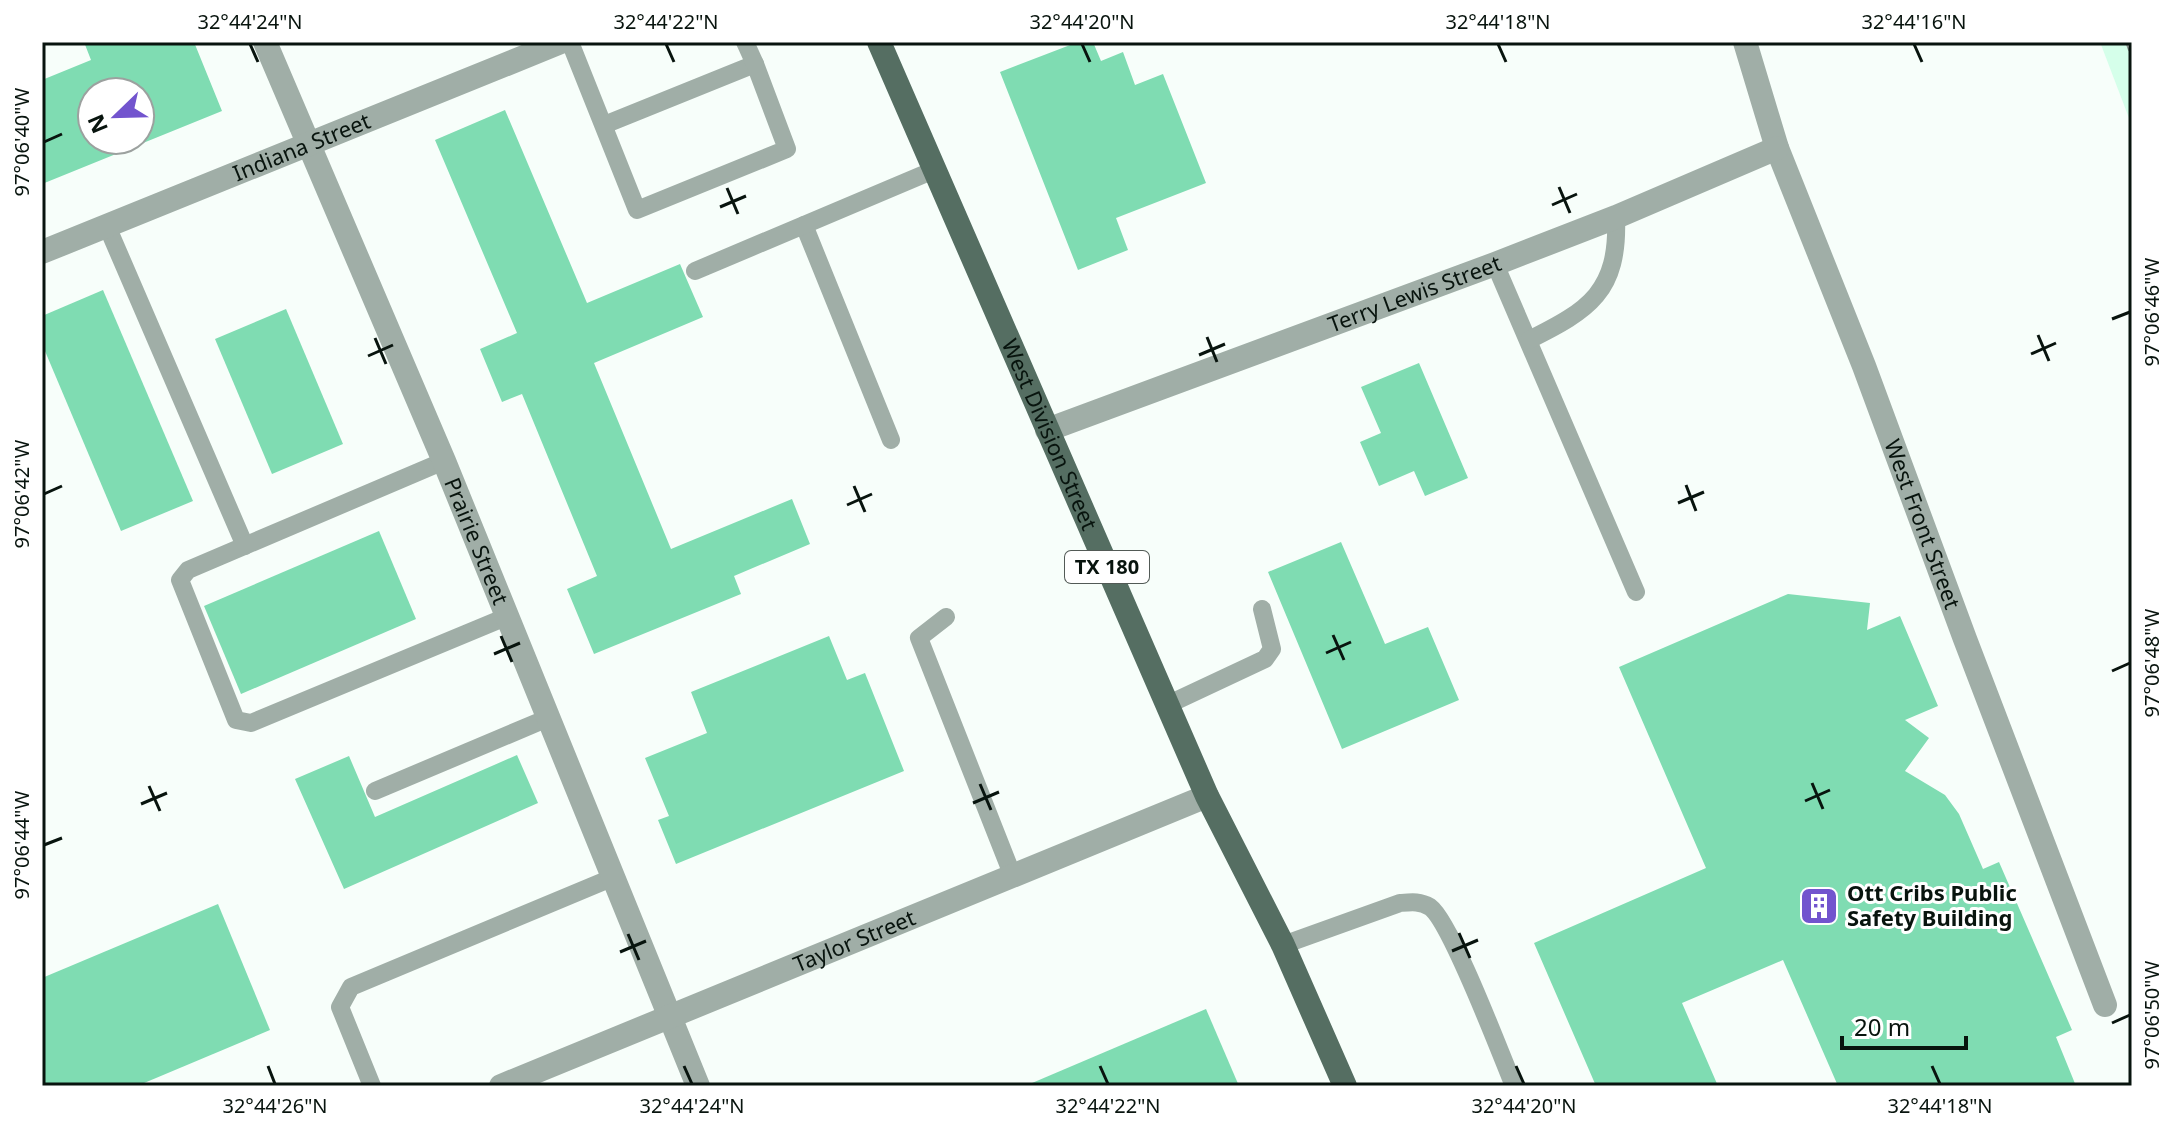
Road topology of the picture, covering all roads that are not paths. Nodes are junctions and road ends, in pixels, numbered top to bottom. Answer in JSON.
{"nodes":[{"id":1,"x":265,"y":42,"type":"edge"},
{"id":2,"x":561,"y":42,"type":"edge"},
{"id":3,"x":570,"y":42,"type":"edge"},
{"id":4,"x":745,"y":42,"type":"edge"},
{"id":5,"x":879,"y":42,"type":"edge"},
{"id":6,"x":1745,"y":42,"type":"edge"},
{"id":7,"x":755,"y":64,"type":"junction"},
{"id":8,"x":604,"y":125,"type":"junction"},
{"id":9,"x":309,"y":145,"type":"junction"},
{"id":10,"x":1777,"y":148,"type":"junction"},
{"id":11,"x":934,"y":170,"type":"junction"},
{"id":12,"x":1616,"y":217,"type":"junction"},
{"id":13,"x":804,"y":225,"type":"junction"},
{"id":14,"x":107,"y":226,"type":"junction"},
{"id":15,"x":42,"y":252,"type":"edge"},
{"id":16,"x":1495,"y":264,"type":"junction"},
{"id":17,"x":695,"y":271,"type":"dead end"},
{"id":18,"x":1529,"y":340,"type":"junction"},
{"id":19,"x":1047,"y":430,"type":"junction"},
{"id":20,"x":891,"y":440,"type":"dead end"},
{"id":21,"x":444,"y":461,"type":"junction"},
{"id":22,"x":245,"y":546,"type":"junction"},
{"id":23,"x":1636,"y":592,"type":"dead end"},
{"id":24,"x":1262,"y":609,"type":"dead end"},
{"id":25,"x":506,"y":617,"type":"junction"},
{"id":26,"x":946,"y":617,"type":"dead end"},
{"id":27,"x":1167,"y":705,"type":"junction"},
{"id":28,"x":548,"y":718,"type":"junction"},
{"id":29,"x":375,"y":791,"type":"dead end"},
{"id":30,"x":1207,"y":796,"type":"junction"},
{"id":31,"x":1012,"y":874,"type":"junction"},
{"id":32,"x":614,"y":877,"type":"junction"},
{"id":33,"x":1283,"y":945,"type":"junction"},
{"id":34,"x":2105,"y":1005,"type":"dead end"},
{"id":35,"x":670,"y":1017,"type":"junction"},
{"id":36,"x":372,"y":1086,"type":"edge"},
{"id":37,"x":501,"y":1086,"type":"edge"},
{"id":38,"x":698,"y":1086,"type":"edge"},
{"id":39,"x":1345,"y":1086,"type":"edge"},
{"id":40,"x":1514,"y":1086,"type":"edge"}],
"edges":[{"from":1,"to":9,"type":"street","name":"Prairie Street"},
{"from":2,"to":9,"type":"street","name":"Indiana Street"},
{"from":3,"to":8,"type":"lane"},
{"from":4,"to":7,"type":"lane"},
{"from":5,"to":11,"type":"main road","name":"West Division Street","number":"TX 180"},
{"from":6,"to":10,"type":"street","name":"West Front Street"},
{"from":7,"to":8,"type":"lane"},
{"from":7,"to":8,"type":"lane"},
{"from":9,"to":14,"type":"street","name":"Indiana Street"},
{"from":9,"to":21,"type":"street","name":"Prairie Street"},
{"from":10,"to":12,"type":"street","name":"Terry Lewis Street"},
{"from":10,"to":34,"type":"street","name":"West Front Street"},
{"from":11,"to":13,"type":"lane"},
{"from":11,"to":19,"type":"main road","name":"West Division Street","number":"TX 180"},
{"from":12,"to":16,"type":"street","name":"Terry Lewis Street"},
{"from":12,"to":18,"type":"lane"},
{"from":13,"to":17,"type":"lane"},
{"from":13,"to":20,"type":"lane"},
{"from":14,"to":15,"type":"street","name":"Indiana Street"},
{"from":14,"to":22,"type":"lane"},
{"from":16,"to":18,"type":"lane"},
{"from":16,"to":19,"type":"street","name":"Terry Lewis Street"},
{"from":18,"to":23,"type":"lane"},
{"from":19,"to":27,"type":"main road","name":"West Division Street","number":"TX 180"},
{"from":21,"to":22,"type":"lane"},
{"from":21,"to":25,"type":"street","name":"Prairie Street"},
{"from":22,"to":25,"type":"lane"},
{"from":24,"to":27,"type":"lane"},
{"from":25,"to":28,"type":"street","name":"Prairie Street"},
{"from":26,"to":31,"type":"lane"},
{"from":27,"to":30,"type":"main road","name":"West Division Street","number":"TX 180"},
{"from":28,"to":29,"type":"lane"},
{"from":28,"to":32,"type":"street","name":"Prairie Street"},
{"from":30,"to":31,"type":"street","name":"Taylor Street"},
{"from":30,"to":33,"type":"main road","name":"West Division Street","number":"TX 180"},
{"from":31,"to":35,"type":"street","name":"Taylor Street"},
{"from":32,"to":35,"type":"street","name":"Prairie Street"},
{"from":32,"to":36,"type":"lane"},
{"from":33,"to":39,"type":"main road","name":"West Division Street","number":"TX 180"},
{"from":33,"to":40,"type":"lane"},
{"from":35,"to":37,"type":"street","name":"Taylor Street"},
{"from":35,"to":38,"type":"street","name":"Prairie Street"}]}
